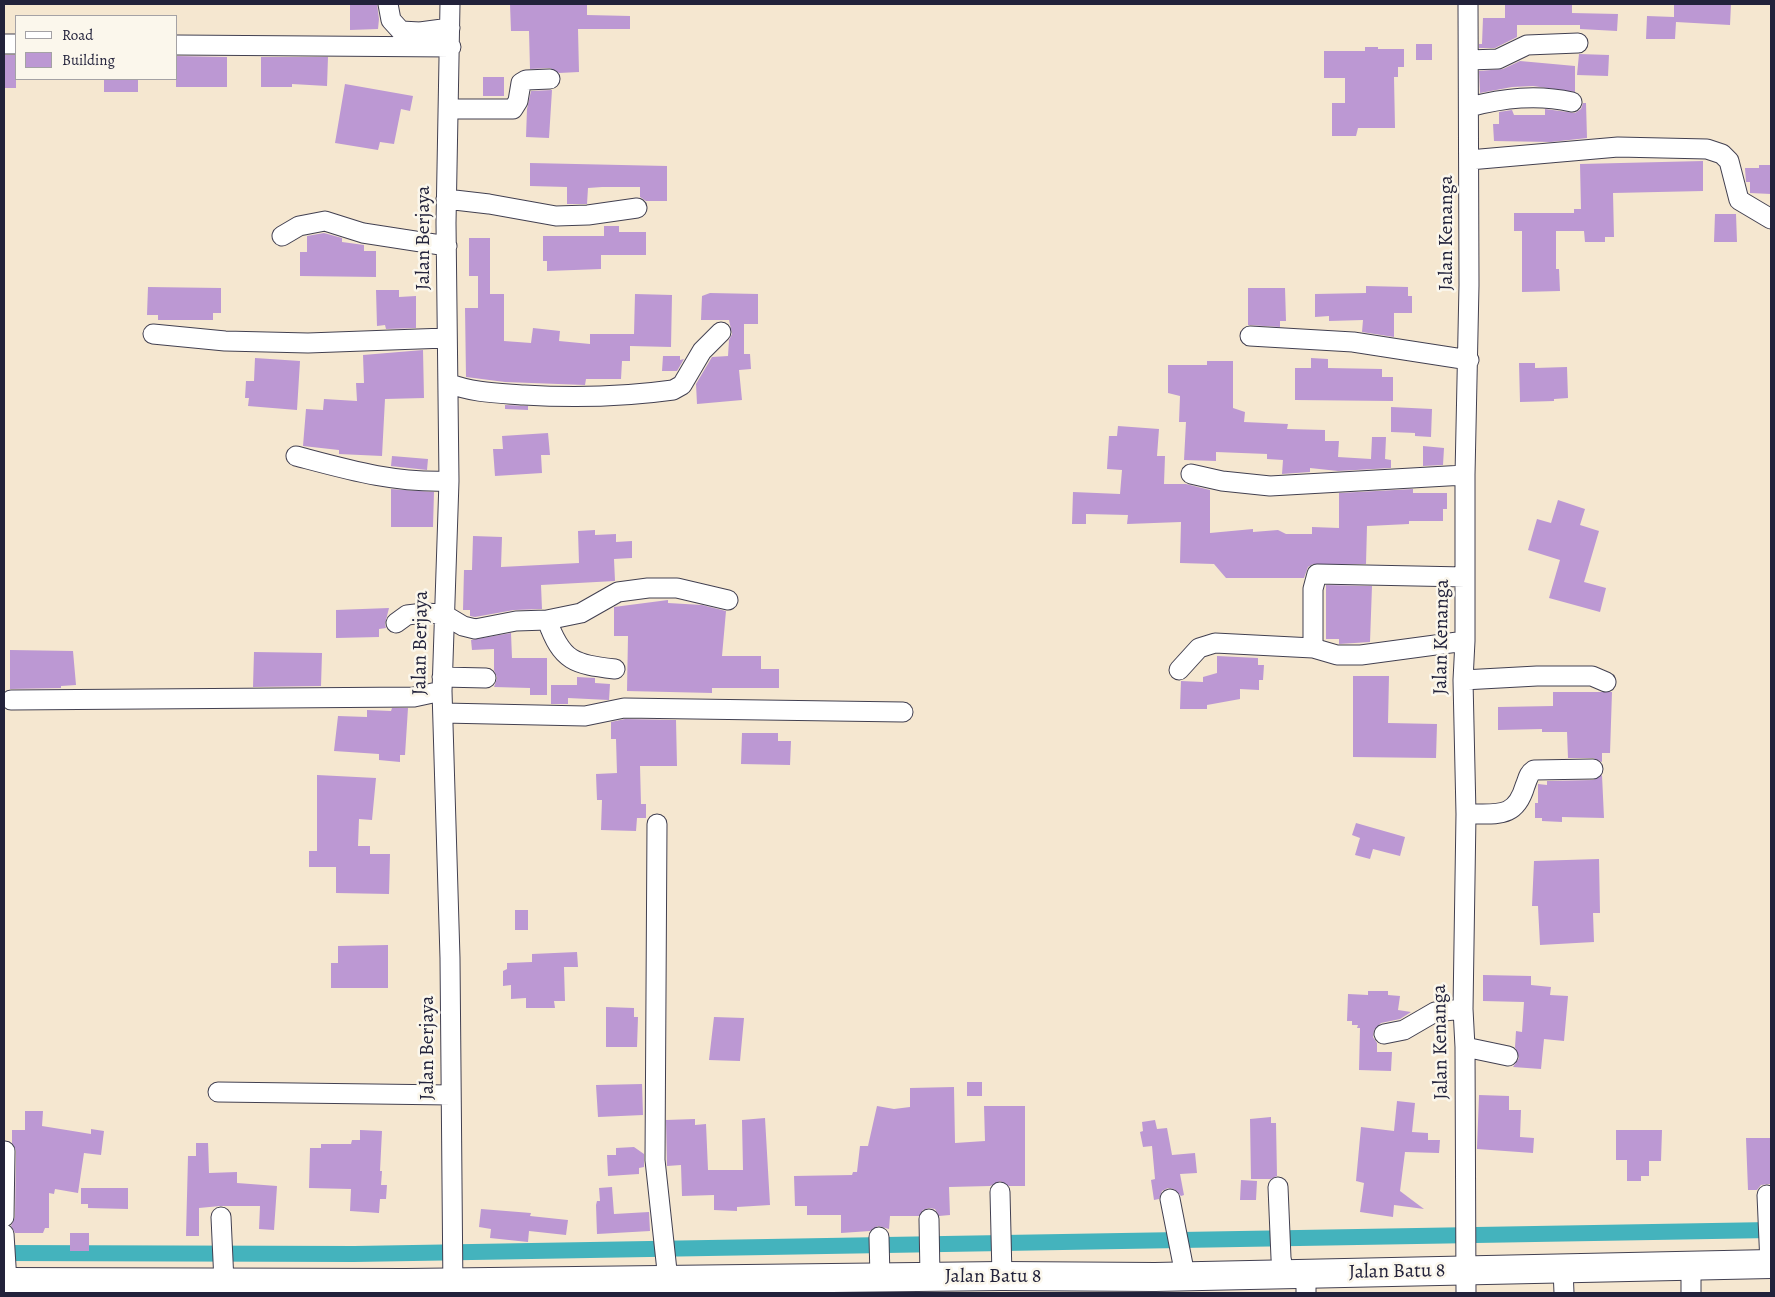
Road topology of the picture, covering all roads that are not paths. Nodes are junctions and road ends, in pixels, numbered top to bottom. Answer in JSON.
{"nodes":[{"id":1,"x":388,"y":4,"type":"edge"},
{"id":2,"x":450,"y":4,"type":"edge"},
{"id":3,"x":1468,"y":4,"type":"edge"},
{"id":4,"x":450,"y":28,"type":"junction"},
{"id":5,"x":1578,"y":43,"type":"dead end"},
{"id":6,"x":178,"y":45,"type":"edge"},
{"id":7,"x":451,"y":47,"type":"junction"},
{"id":8,"x":1469,"y":60,"type":"junction"},
{"id":9,"x":550,"y":79,"type":"dead end"},
{"id":10,"x":1572,"y":102,"type":"dead end"},
{"id":11,"x":1469,"y":106,"type":"junction"},
{"id":12,"x":448,"y":109,"type":"junction"},
{"id":13,"x":1469,"y":160,"type":"junction"},
{"id":14,"x":446,"y":199,"type":"junction"},
{"id":15,"x":637,"y":208,"type":"dead end"},
{"id":16,"x":1771,"y":219,"type":"edge"},
{"id":17,"x":282,"y":236,"type":"dead end"},
{"id":18,"x":447,"y":246,"type":"junction"},
{"id":19,"x":721,"y":332,"type":"dead end"},
{"id":20,"x":153,"y":334,"type":"dead end"},
{"id":21,"x":1250,"y":336,"type":"dead end"},
{"id":22,"x":446,"y":338,"type":"junction"},
{"id":23,"x":1469,"y":360,"type":"junction"},
{"id":24,"x":448,"y":383,"type":"junction"},
{"id":25,"x":296,"y":456,"type":"dead end"},
{"id":26,"x":1191,"y":474,"type":"dead end"},
{"id":27,"x":1465,"y":476,"type":"junction"},
{"id":28,"x":449,"y":481,"type":"junction"},
{"id":29,"x":1465,"y":577,"type":"junction"},
{"id":30,"x":728,"y":600,"type":"dead end"},
{"id":31,"x":443,"y":614,"type":"junction"},
{"id":32,"x":547,"y":620,"type":"junction"},
{"id":33,"x":396,"y":623,"type":"dead end"},
{"id":34,"x":1465,"y":641,"type":"junction"},
{"id":35,"x":1313,"y":648,"type":"junction"},
{"id":36,"x":615,"y":669,"type":"dead end"},
{"id":37,"x":1179,"y":670,"type":"dead end"},
{"id":38,"x":486,"y":678,"type":"dead end"},
{"id":39,"x":1463,"y":680,"type":"junction"},
{"id":40,"x":1606,"y":682,"type":"dead end"},
{"id":41,"x":442,"y":684,"type":"junction"},
{"id":42,"x":12,"y":700,"type":"dead end"},
{"id":43,"x":443,"y":712,"type":"junction"},
{"id":44,"x":903,"y":712,"type":"dead end"},
{"id":45,"x":1593,"y":769,"type":"dead end"},
{"id":46,"x":1466,"y":814,"type":"junction"},
{"id":47,"x":657,"y":824,"type":"dead end"},
{"id":48,"x":1463,"y":1009,"type":"junction"},
{"id":49,"x":1384,"y":1034,"type":"dead end"},
{"id":50,"x":1465,"y":1047,"type":"junction"},
{"id":51,"x":1508,"y":1056,"type":"dead end"},
{"id":52,"x":218,"y":1092,"type":"dead end"},
{"id":53,"x":451,"y":1095,"type":"junction"},
{"id":54,"x":5,"y":1151,"type":"dead end"},
{"id":55,"x":1278,"y":1187,"type":"dead end"},
{"id":56,"x":1000,"y":1192,"type":"dead end"},
{"id":57,"x":1768,"y":1195,"type":"dead end"},
{"id":58,"x":1170,"y":1200,"type":"dead end"},
{"id":59,"x":4,"y":1217,"type":"edge"},
{"id":60,"x":929,"y":1219,"type":"dead end"},
{"id":61,"x":221,"y":1223,"type":"dead end"},
{"id":62,"x":4,"y":1234,"type":"edge"},
{"id":63,"x":1771,"y":1258,"type":"edge"},
{"id":64,"x":1184,"y":1266,"type":"junction"},
{"id":65,"x":1691,"y":1266,"type":"junction"},
{"id":66,"x":930,"y":1268,"type":"junction"},
{"id":67,"x":667,"y":1269,"type":"junction"},
{"id":68,"x":223,"y":1271,"type":"junction"},
{"id":69,"x":1465,"y":1273,"type":"edge"},
{"id":70,"x":1294,"y":1274,"type":"edge"},
{"id":71,"x":1004,"y":1275,"type":"edge"},
{"id":72,"x":6,"y":1277,"type":"edge"},
{"id":73,"x":453,"y":1279,"type":"edge"},
{"id":74,"x":1563,"y":1281,"type":"edge"},
{"id":75,"x":64,"y":1288,"type":"edge"},
{"id":76,"x":1690,"y":1293,"type":"edge"}],
"edges":[{"from":1,"to":4,"type":"street"},
{"from":2,"to":4,"type":"street","name":"Jalan Berjaya"},
{"from":3,"to":8,"type":"street","name":"Jalan Kenanga"},
{"from":4,"to":7,"type":"street","name":"Jalan Berjaya"},
{"from":5,"to":8,"type":"street"},
{"from":6,"to":7,"type":"street"},
{"from":7,"to":12,"type":"street","name":"Jalan Berjaya"},
{"from":8,"to":11,"type":"street","name":"Jalan Kenanga"},
{"from":9,"to":12,"type":"street"},
{"from":10,"to":11,"type":"street"},
{"from":11,"to":13,"type":"street","name":"Jalan Kenanga"},
{"from":12,"to":14,"type":"street","name":"Jalan Berjaya"},
{"from":13,"to":16,"type":"street"},
{"from":13,"to":23,"type":"street","name":"Jalan Kenanga"},
{"from":14,"to":15,"type":"street"},
{"from":14,"to":18,"type":"street","name":"Jalan Berjaya"},
{"from":17,"to":18,"type":"street"},
{"from":18,"to":22,"type":"street","name":"Jalan Berjaya"},
{"from":19,"to":24,"type":"street"},
{"from":20,"to":22,"type":"street"},
{"from":21,"to":23,"type":"street"},
{"from":22,"to":24,"type":"street","name":"Jalan Berjaya"},
{"from":23,"to":27,"type":"street","name":"Jalan Kenanga"},
{"from":24,"to":28,"type":"street","name":"Jalan Berjaya"},
{"from":25,"to":28,"type":"street"},
{"from":26,"to":27,"type":"street"},
{"from":27,"to":29,"type":"street","name":"Jalan Kenanga"},
{"from":28,"to":31,"type":"street","name":"Jalan Berjaya"},
{"from":29,"to":34,"type":"street","name":"Jalan Kenanga"},
{"from":29,"to":35,"type":"street"},
{"from":30,"to":32,"type":"street"},
{"from":31,"to":32,"type":"street"},
{"from":31,"to":33,"type":"street"},
{"from":31,"to":41,"type":"street","name":"Jalan Berjaya"},
{"from":32,"to":36,"type":"street"},
{"from":34,"to":35,"type":"street"},
{"from":34,"to":39,"type":"street","name":"Jalan Kenanga"},
{"from":35,"to":37,"type":"street"},
{"from":38,"to":41,"type":"street"},
{"from":39,"to":40,"type":"street"},
{"from":39,"to":46,"type":"street","name":"Jalan Kenanga"},
{"from":41,"to":42,"type":"street"},
{"from":41,"to":43,"type":"street","name":"Jalan Berjaya"},
{"from":43,"to":44,"type":"street"},
{"from":43,"to":53,"type":"street","name":"Jalan Berjaya"},
{"from":45,"to":46,"type":"street"},
{"from":46,"to":48,"type":"street","name":"Jalan Kenanga"},
{"from":47,"to":67,"type":"street"},
{"from":48,"to":49,"type":"street"},
{"from":48,"to":50,"type":"street","name":"Jalan Kenanga"},
{"from":50,"to":51,"type":"street"},
{"from":50,"to":69,"type":"street","name":"Jalan Kenanga"},
{"from":52,"to":53,"type":"street"},
{"from":53,"to":73,"type":"street","name":"Jalan Berjaya"},
{"from":54,"to":59,"type":"street"},
{"from":55,"to":70,"type":"street"},
{"from":56,"to":71,"type":"street"},
{"from":57,"to":63,"type":"street"},
{"from":58,"to":64,"type":"street"},
{"from":60,"to":66,"type":"street"},
{"from":61,"to":68,"type":"street"},
{"from":62,"to":72,"type":"street"},
{"from":63,"to":65,"type":"street","name":"Jalan Batu 8"},
{"from":64,"to":70,"type":"street","name":"Jalan Batu 8"},
{"from":64,"to":71,"type":"street","name":"Jalan Batu 8"},
{"from":65,"to":74,"type":"street","name":"Jalan Batu 8"},
{"from":65,"to":76,"type":"street"},
{"from":66,"to":67,"type":"street","name":"Jalan Batu 8"},
{"from":66,"to":71,"type":"street","name":"Jalan Batu 8"},
{"from":67,"to":73,"type":"street","name":"Jalan Batu 8"},
{"from":68,"to":73,"type":"street","name":"Jalan Batu 8"},
{"from":68,"to":75,"type":"street","name":"Jalan Batu 8"},
{"from":69,"to":70,"type":"street","name":"Jalan Batu 8"},
{"from":69,"to":74,"type":"street","name":"Jalan Batu 8"},
{"from":72,"to":75,"type":"street","name":"Jalan Batu 8"}]}
